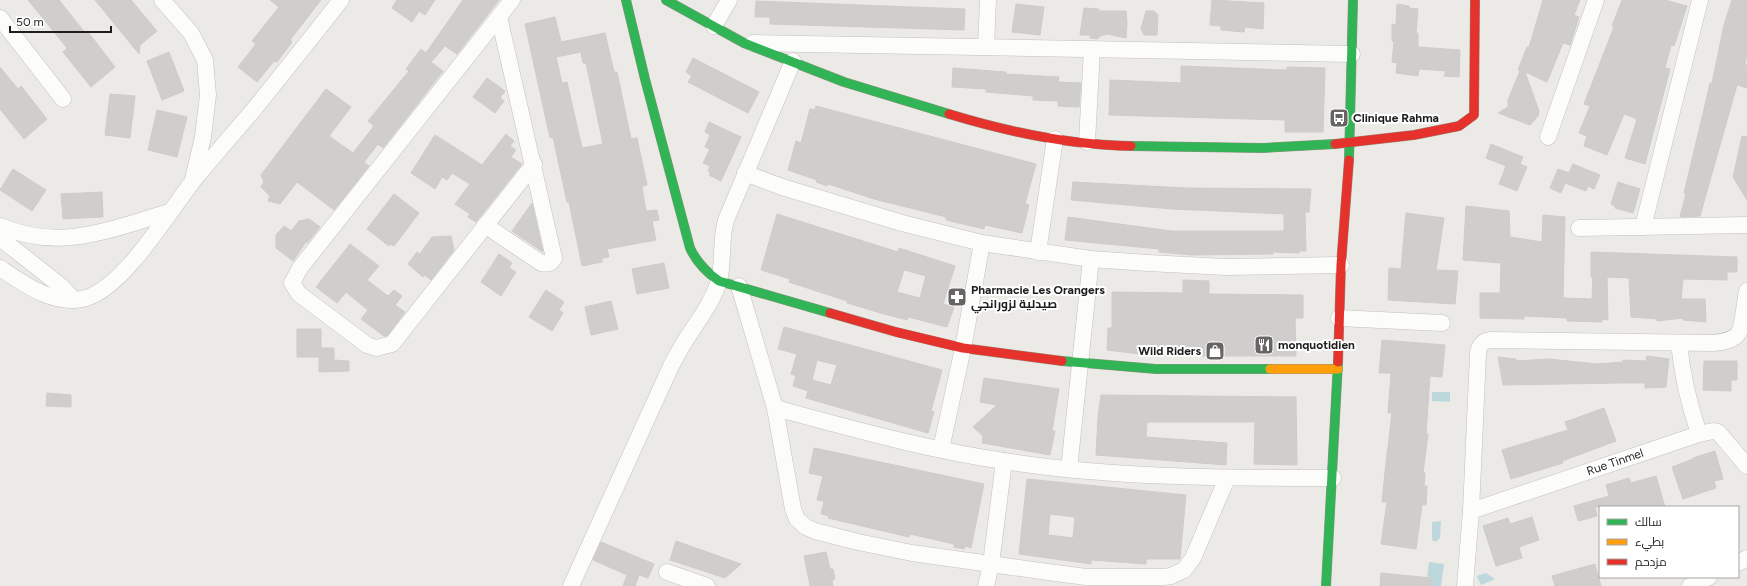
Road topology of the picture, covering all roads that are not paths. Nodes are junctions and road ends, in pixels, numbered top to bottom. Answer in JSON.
{"nodes":[{"id":1,"x":341,"y":0,"type":"edge"},
{"id":2,"x":512,"y":0,"type":"edge"},
{"id":3,"x":626,"y":0,"type":"edge"},
{"id":4,"x":666,"y":0,"type":"edge"},
{"id":5,"x":729,"y":0,"type":"edge"},
{"id":6,"x":988,"y":0,"type":"edge"},
{"id":7,"x":1352,"y":0,"type":"edge"},
{"id":8,"x":1475,"y":0,"type":"edge"},
{"id":9,"x":1596,"y":0,"type":"edge"},
{"id":10,"x":1700,"y":0,"type":"edge"},
{"id":11,"x":170,"y":3,"type":"edge"},
{"id":12,"x":499,"y":17,"type":"junction"},
{"id":13,"x":0,"y":18,"type":"edge"},
{"id":14,"x":714,"y":26,"type":"junction"},
{"id":15,"x":744,"y":43,"type":"junction"},
{"id":16,"x":986,"y":47,"type":"junction"},
{"id":17,"x":1092,"y":49,"type":"junction"},
{"id":18,"x":1352,"y":54,"type":"junction"},
{"id":19,"x":794,"y":61,"type":"junction"},
{"id":20,"x":63,"y":99,"type":"dead end"},
{"id":21,"x":1548,"y":137,"type":"dead end"},
{"id":22,"x":1055,"y":139,"type":"junction"},
{"id":23,"x":1087,"y":142,"type":"junction"},
{"id":24,"x":1350,"y":143,"type":"junction"},
{"id":25,"x":534,"y":164,"type":"junction"},
{"id":26,"x":745,"y":173,"type":"junction"},
{"id":27,"x":192,"y":182,"type":"junction"},
{"id":28,"x":170,"y":212,"type":"junction"},
{"id":29,"x":485,"y":225,"type":"junction"},
{"id":30,"x":1747,"y":225,"type":"edge"},
{"id":31,"x":0,"y":226,"type":"edge"},
{"id":32,"x":1643,"y":227,"type":"junction"},
{"id":33,"x":1579,"y":228,"type":"dead end"},
{"id":34,"x":0,"y":238,"type":"edge"},
{"id":35,"x":982,"y":243,"type":"junction"},
{"id":36,"x":1038,"y":252,"type":"junction"},
{"id":37,"x":1091,"y":259,"type":"junction"},
{"id":38,"x":1341,"y":265,"type":"junction"},
{"id":39,"x":0,"y":268,"type":"edge"},
{"id":40,"x":719,"y":280,"type":"junction"},
{"id":41,"x":739,"y":286,"type":"junction"},
{"id":42,"x":1747,"y":291,"type":"edge"},
{"id":43,"x":74,"y":300,"type":"junction"},
{"id":44,"x":1339,"y":318,"type":"junction"},
{"id":45,"x":1442,"y":323,"type":"dead end"},
{"id":46,"x":1743,"y":332,"type":"edge"},
{"id":47,"x":1679,"y":343,"type":"junction"},
{"id":48,"x":963,"y":348,"type":"junction"},
{"id":49,"x":1079,"y":363,"type":"junction"},
{"id":50,"x":1338,"y":369,"type":"junction"},
{"id":51,"x":775,"y":408,"type":"junction"},
{"id":52,"x":1700,"y":434,"type":"junction"},
{"id":53,"x":941,"y":449,"type":"junction"},
{"id":54,"x":1004,"y":461,"type":"junction"},
{"id":55,"x":1747,"y":466,"type":"edge"},
{"id":56,"x":1069,"y":469,"type":"junction"},
{"id":57,"x":1227,"y":478,"type":"junction"},
{"id":58,"x":1333,"y":478,"type":"junction"},
{"id":59,"x":1471,"y":511,"type":"junction"},
{"id":60,"x":991,"y":564,"type":"junction"},
{"id":61,"x":667,"y":572,"type":"dead end"},
{"id":62,"x":1707,"y":578,"type":"edge"},
{"id":63,"x":571,"y":586,"type":"edge"},
{"id":64,"x":707,"y":586,"type":"edge"},
{"id":65,"x":986,"y":586,"type":"edge"},
{"id":66,"x":1326,"y":586,"type":"edge"},
{"id":67,"x":1465,"y":586,"type":"edge"},
{"id":68,"x":1690,"y":586,"type":"edge"}],
"edges":[{"from":1,"to":27,"type":"street"},
{"from":2,"to":12,"type":"street"},
{"from":3,"to":40,"type":"street"},
{"from":4,"to":14,"type":"street"},
{"from":5,"to":14,"type":"street"},
{"from":6,"to":16,"type":"street"},
{"from":7,"to":18,"type":"street"},
{"from":8,"to":24,"type":"street"},
{"from":9,"to":21,"type":"street"},
{"from":10,"to":32,"type":"street"},
{"from":11,"to":27,"type":"street"},
{"from":12,"to":25,"type":"street"},
{"from":12,"to":29,"type":"street"},
{"from":13,"to":20,"type":"street"},
{"from":14,"to":15,"type":"street"},
{"from":15,"to":16,"type":"street"},
{"from":15,"to":19,"type":"street"},
{"from":16,"to":17,"type":"street"},
{"from":17,"to":18,"type":"street"},
{"from":17,"to":23,"type":"street"},
{"from":18,"to":24,"type":"street"},
{"from":19,"to":22,"type":"street"},
{"from":19,"to":26,"type":"street"},
{"from":22,"to":23,"type":"street"},
{"from":22,"to":36,"type":"street"},
{"from":23,"to":24,"type":"street"},
{"from":24,"to":38,"type":"street"},
{"from":25,"to":29,"type":"street"},
{"from":25,"to":29,"type":"street"},
{"from":26,"to":35,"type":"street"},
{"from":26,"to":40,"type":"street"},
{"from":27,"to":28,"type":"street"},
{"from":28,"to":31,"type":"street"},
{"from":28,"to":43,"type":"street"},
{"from":30,"to":32,"type":"street"},
{"from":32,"to":33,"type":"street"},
{"from":34,"to":43,"type":"street"},
{"from":35,"to":36,"type":"street"},
{"from":35,"to":48,"type":"street"},
{"from":36,"to":37,"type":"street"},
{"from":37,"to":38,"type":"street"},
{"from":37,"to":49,"type":"street"},
{"from":38,"to":44,"type":"street"},
{"from":39,"to":43,"type":"street"},
{"from":40,"to":41,"type":"street"},
{"from":40,"to":63,"type":"street"},
{"from":41,"to":48,"type":"street"},
{"from":41,"to":51,"type":"street"},
{"from":42,"to":46,"type":"street"},
{"from":44,"to":45,"type":"street"},
{"from":44,"to":50,"type":"street"},
{"from":46,"to":47,"type":"street"},
{"from":47,"to":52,"type":"street"},
{"from":47,"to":59,"type":"street"},
{"from":48,"to":49,"type":"street"},
{"from":48,"to":53,"type":"street"},
{"from":49,"to":50,"type":"street"},
{"from":49,"to":56,"type":"street"},
{"from":50,"to":58,"type":"street"},
{"from":51,"to":53,"type":"street"},
{"from":51,"to":60,"type":"street"},
{"from":52,"to":55,"type":"street","name":"Rue Tinmel"},
{"from":52,"to":59,"type":"street","name":"Rue Tinmel"},
{"from":53,"to":54,"type":"street"},
{"from":54,"to":56,"type":"street"},
{"from":54,"to":60,"type":"street"},
{"from":56,"to":57,"type":"street"},
{"from":57,"to":58,"type":"street"},
{"from":57,"to":60,"type":"street"},
{"from":58,"to":66,"type":"street"},
{"from":59,"to":67,"type":"street"},
{"from":60,"to":65,"type":"street"},
{"from":61,"to":64,"type":"street"},
{"from":62,"to":68,"type":"street"}]}
